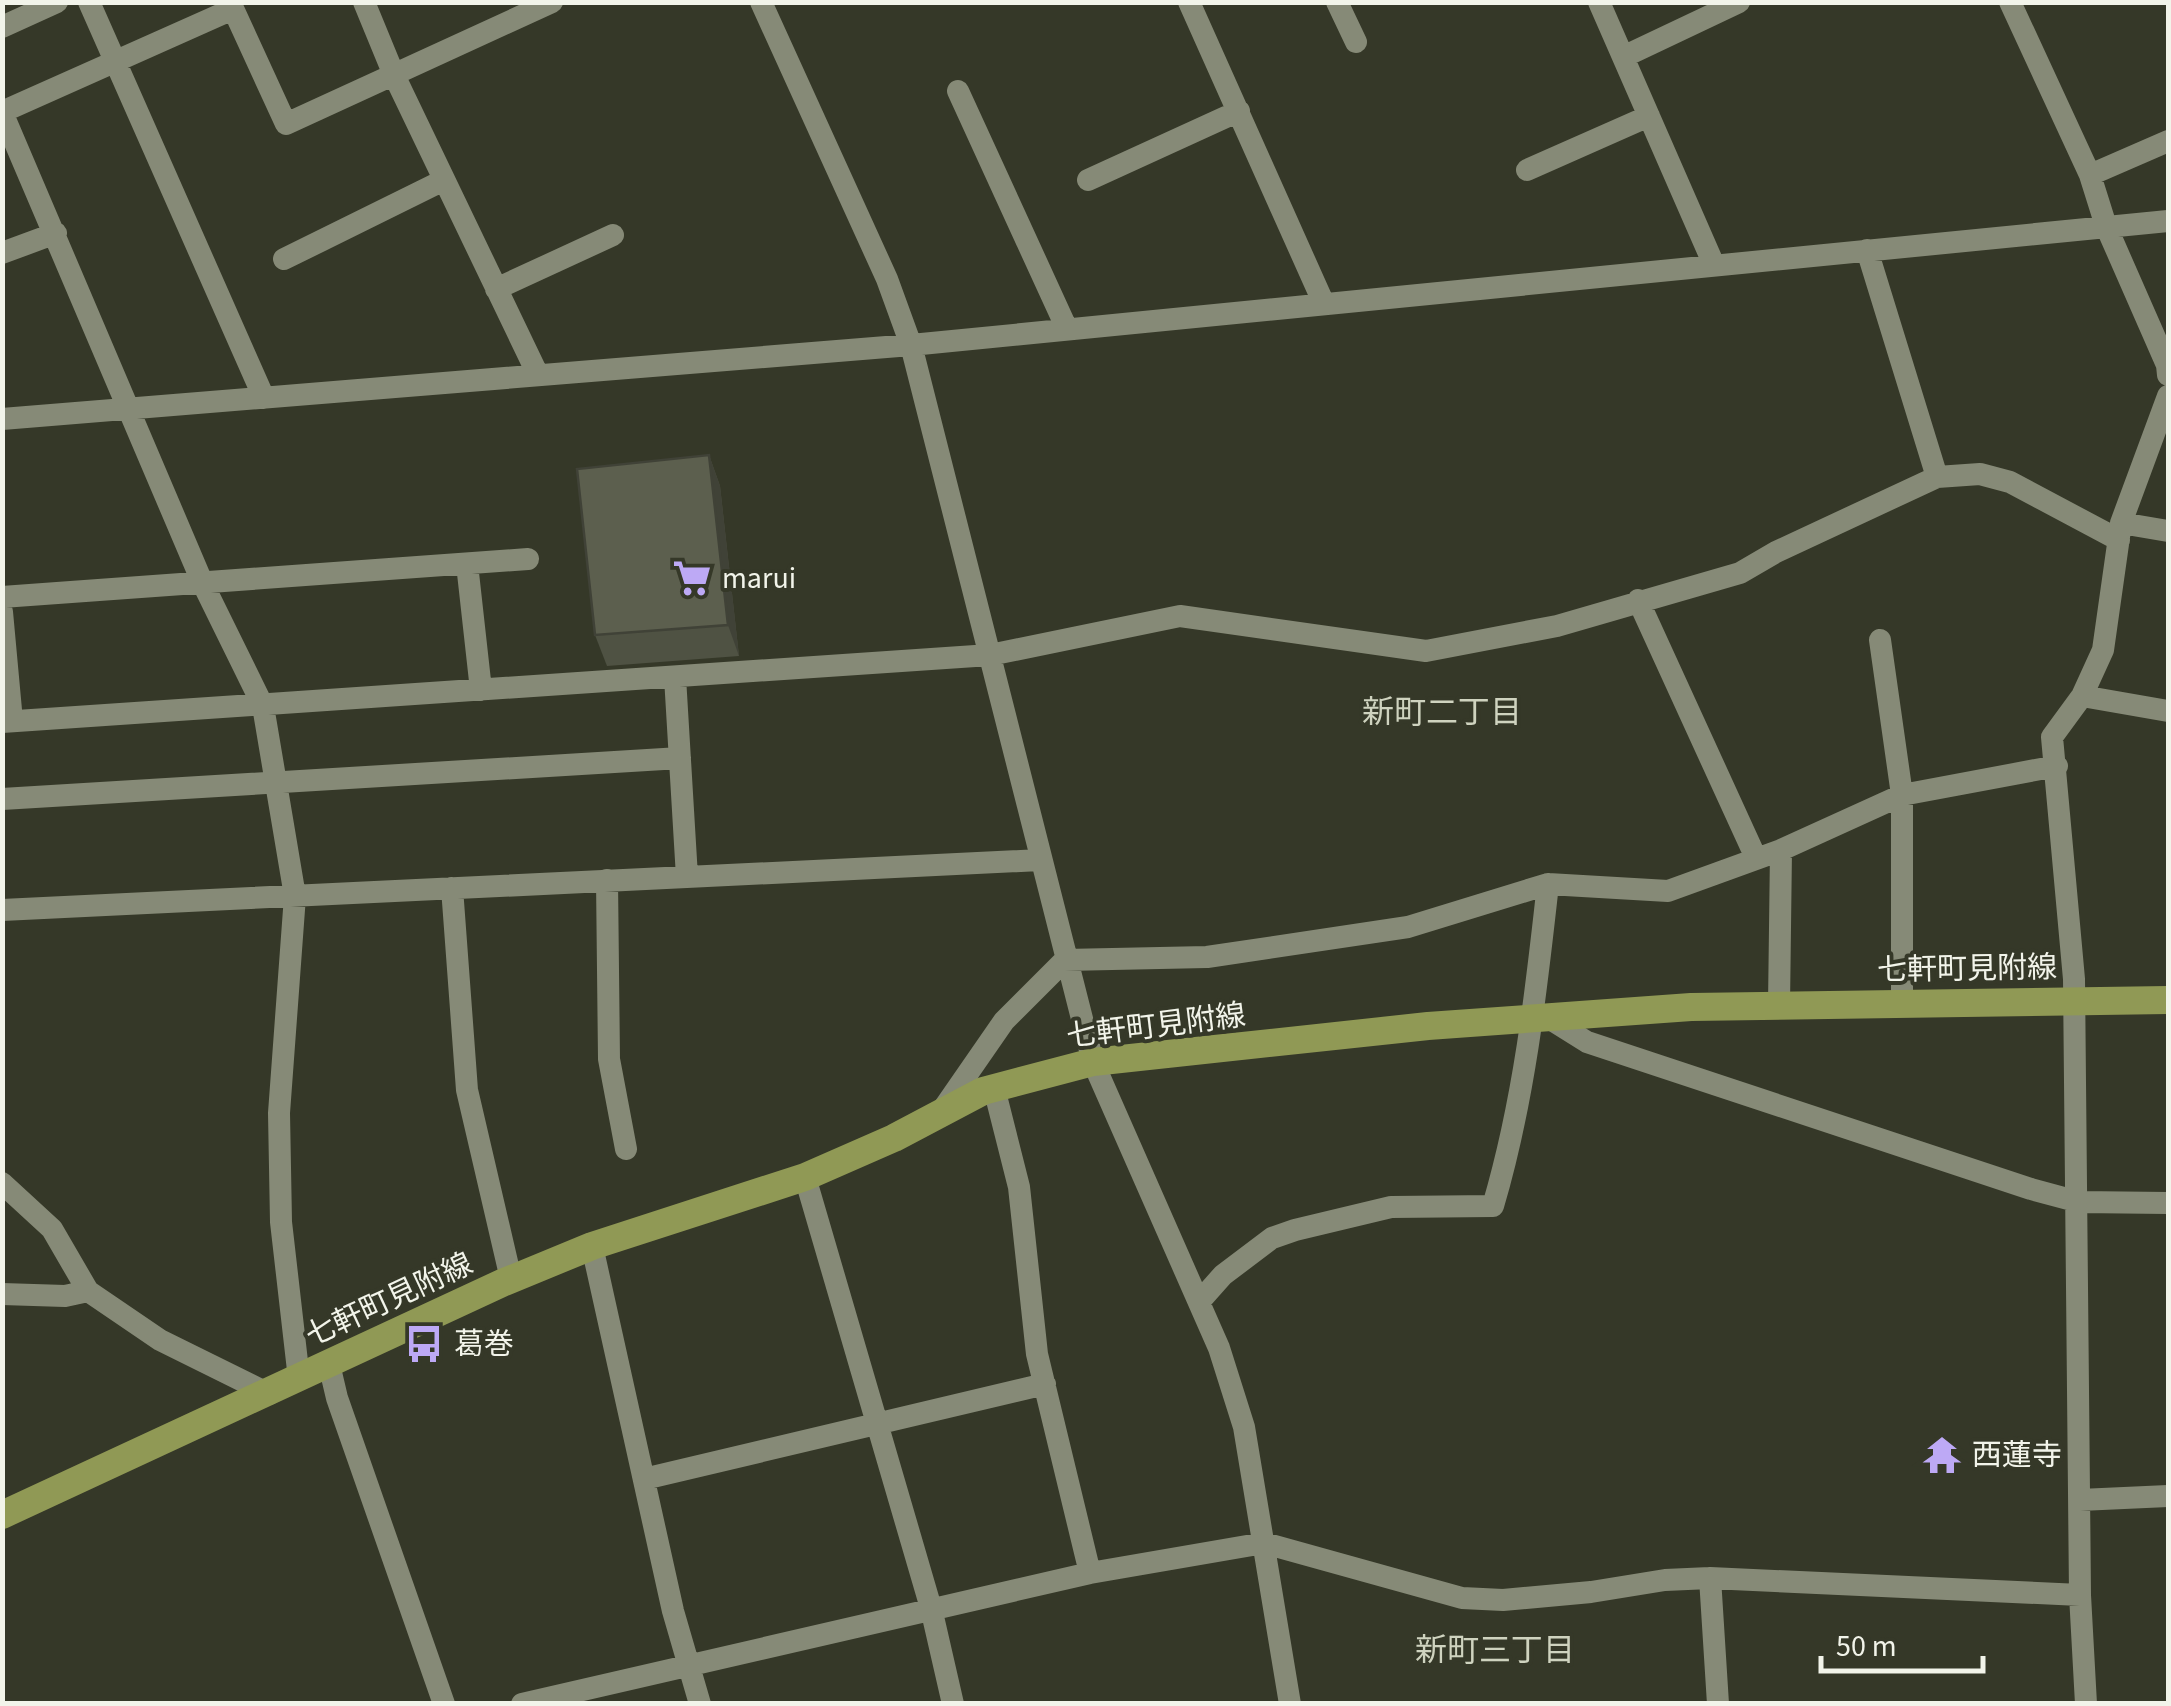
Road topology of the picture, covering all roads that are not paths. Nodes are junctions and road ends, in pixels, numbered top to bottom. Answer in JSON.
{"nodes":[{"id":1,"x":57,"y":2,"type":"edge"},
{"id":2,"x":89,"y":2,"type":"edge"},
{"id":3,"x":364,"y":2,"type":"edge"},
{"id":4,"x":552,"y":2,"type":"edge"},
{"id":5,"x":760,"y":2,"type":"edge"},
{"id":6,"x":1189,"y":2,"type":"edge"},
{"id":7,"x":1338,"y":2,"type":"edge"},
{"id":8,"x":1599,"y":2,"type":"edge"},
{"id":9,"x":1739,"y":2,"type":"edge"},
{"id":10,"x":2010,"y":2,"type":"edge"},
{"id":11,"x":231,"y":6,"type":"edge"},
{"id":12,"x":2,"y":26,"type":"edge"},
{"id":13,"x":1356,"y":42,"type":"dead end"},
{"id":14,"x":1623,"y":57,"type":"junction"},
{"id":15,"x":115,"y":61,"type":"junction"},
{"id":16,"x":394,"y":75,"type":"junction"},
{"id":17,"x":958,"y":92,"type":"dead end"},
{"id":18,"x":2,"y":112,"type":"edge"},
{"id":19,"x":1238,"y":112,"type":"junction"},
{"id":20,"x":1649,"y":116,"type":"junction"},
{"id":21,"x":2168,"y":141,"type":"edge"},
{"id":22,"x":1527,"y":170,"type":"dead end"},
{"id":23,"x":2090,"y":175,"type":"junction"},
{"id":24,"x":444,"y":180,"type":"junction"},
{"id":25,"x":1088,"y":180,"type":"dead end"},
{"id":26,"x":2168,"y":221,"type":"edge"},
{"id":27,"x":2106,"y":226,"type":"junction"},
{"id":28,"x":56,"y":233,"type":"junction"},
{"id":29,"x":613,"y":235,"type":"dead end"},
{"id":30,"x":1868,"y":250,"type":"junction"},
{"id":31,"x":2,"y":253,"type":"edge"},
{"id":32,"x":284,"y":258,"type":"dead end"},
{"id":33,"x":1714,"y":265,"type":"junction"},
{"id":34,"x":496,"y":289,"type":"junction"},
{"id":35,"x":1324,"y":304,"type":"junction"},
{"id":36,"x":1067,"y":329,"type":"junction"},
{"id":37,"x":911,"y":344,"type":"junction"},
{"id":38,"x":538,"y":376,"type":"junction"},
{"id":39,"x":2168,"y":376,"type":"edge"},
{"id":40,"x":2168,"y":396,"type":"edge"},
{"id":41,"x":264,"y":398,"type":"junction"},
{"id":42,"x":127,"y":409,"type":"junction"},
{"id":43,"x":2,"y":419,"type":"edge"},
{"id":44,"x":1937,"y":477,"type":"junction"},
{"id":45,"x":2168,"y":531,"type":"edge"},
{"id":46,"x":2120,"y":532,"type":"junction"},
{"id":47,"x":528,"y":559,"type":"dead end"},
{"id":48,"x":467,"y":564,"type":"junction"},
{"id":49,"x":202,"y":584,"type":"junction"},
{"id":50,"x":2,"y":597,"type":"edge"},
{"id":51,"x":1638,"y":600,"type":"junction"},
{"id":52,"x":2,"y":612,"type":"edge"},
{"id":53,"x":1880,"y":640,"type":"dead end"},
{"id":54,"x":990,"y":655,"type":"junction"},
{"id":55,"x":675,"y":677,"type":"junction"},
{"id":56,"x":481,"y":690,"type":"junction"},
{"id":57,"x":2082,"y":696,"type":"junction"},
{"id":58,"x":263,"y":706,"type":"junction"},
{"id":59,"x":2168,"y":711,"type":"edge"},
{"id":60,"x":7,"y":721,"type":"edge"},
{"id":61,"x":680,"y":758,"type":"junction"},
{"id":62,"x":2057,"y":766,"type":"junction"},
{"id":63,"x":277,"y":781,"type":"junction"},
{"id":64,"x":1902,"y":795,"type":"junction"},
{"id":65,"x":2,"y":798,"type":"edge"},
{"id":66,"x":1781,"y":850,"type":"junction"},
{"id":67,"x":1756,"y":858,"type":"junction"},
{"id":68,"x":1040,"y":860,"type":"junction"},
{"id":69,"x":686,"y":877,"type":"junction"},
{"id":70,"x":607,"y":880,"type":"junction"},
{"id":71,"x":1548,"y":884,"type":"junction"},
{"id":72,"x":452,"y":888,"type":"junction"},
{"id":73,"x":296,"y":896,"type":"junction"},
{"id":74,"x":2,"y":910,"type":"edge"},
{"id":75,"x":1065,"y":960,"type":"junction"},
{"id":76,"x":2075,"y":1000,"type":"junction"},
{"id":77,"x":2168,"y":1000,"type":"edge"},
{"id":78,"x":1902,"y":1003,"type":"junction"},
{"id":79,"x":1779,"y":1005,"type":"junction"},
{"id":80,"x":1541,"y":1018,"type":"junction"},
{"id":81,"x":1093,"y":1062,"type":"junction"},
{"id":82,"x":994,"y":1088,"type":"junction"},
{"id":83,"x":942,"y":1112,"type":"junction"},
{"id":84,"x":626,"y":1149,"type":"dead end"},
{"id":85,"x":805,"y":1177,"type":"junction"},
{"id":86,"x":2,"y":1184,"type":"edge"},
{"id":87,"x":2079,"y":1202,"type":"junction"},
{"id":88,"x":2168,"y":1203,"type":"edge"},
{"id":89,"x":592,"y":1246,"type":"junction"},
{"id":90,"x":512,"y":1279,"type":"junction"},
{"id":91,"x":88,"y":1291,"type":"junction"},
{"id":92,"x":2,"y":1294,"type":"edge"},
{"id":93,"x":1198,"y":1302,"type":"junction"},
{"id":94,"x":329,"y":1364,"type":"junction"},
{"id":95,"x":300,"y":1379,"type":"junction"},
{"id":96,"x":1045,"y":1384,"type":"junction"},
{"id":97,"x":269,"y":1394,"type":"junction"},
{"id":98,"x":878,"y":1424,"type":"junction"},
{"id":99,"x":644,"y":1480,"type":"junction"},
{"id":100,"x":2168,"y":1496,"type":"edge"},
{"id":101,"x":2080,"y":1500,"type":"junction"},
{"id":102,"x":2,"y":1515,"type":"edge"},
{"id":103,"x":1264,"y":1542,"type":"junction"},
{"id":104,"x":1090,"y":1574,"type":"junction"},
{"id":105,"x":1710,"y":1578,"type":"junction"},
{"id":106,"x":2080,"y":1595,"type":"junction"},
{"id":107,"x":931,"y":1608,"type":"junction"},
{"id":108,"x":690,"y":1663,"type":"junction"},
{"id":109,"x":444,"y":1704,"type":"edge"},
{"id":110,"x":522,"y":1704,"type":"edge"},
{"id":111,"x":700,"y":1704,"type":"edge"},
{"id":112,"x":953,"y":1704,"type":"edge"},
{"id":113,"x":1290,"y":1704,"type":"edge"},
{"id":114,"x":1718,"y":1704,"type":"edge"},
{"id":115,"x":2086,"y":1704,"type":"edge"}],
"edges":[{"from":1,"to":12,"type":"street"},
{"from":2,"to":15,"type":"street"},
{"from":3,"to":16,"type":"street"},
{"from":4,"to":16,"type":"street"},
{"from":5,"to":37,"type":"street"},
{"from":6,"to":19,"type":"street"},
{"from":7,"to":13,"type":"street"},
{"from":8,"to":14,"type":"street"},
{"from":9,"to":14,"type":"street"},
{"from":10,"to":23,"type":"street"},
{"from":11,"to":15,"type":"street"},
{"from":11,"to":16,"type":"street"},
{"from":14,"to":20,"type":"street"},
{"from":15,"to":18,"type":"street"},
{"from":15,"to":41,"type":"street"},
{"from":16,"to":24,"type":"street"},
{"from":17,"to":36,"type":"street"},
{"from":18,"to":28,"type":"street"},
{"from":19,"to":25,"type":"street"},
{"from":19,"to":35,"type":"street"},
{"from":20,"to":22,"type":"street"},
{"from":20,"to":33,"type":"street"},
{"from":21,"to":23,"type":"street"},
{"from":23,"to":27,"type":"street"},
{"from":24,"to":32,"type":"street"},
{"from":24,"to":34,"type":"street"},
{"from":26,"to":27,"type":"street"},
{"from":27,"to":30,"type":"street"},
{"from":27,"to":39,"type":"street"},
{"from":28,"to":31,"type":"street"},
{"from":28,"to":42,"type":"street"},
{"from":29,"to":34,"type":"street"},
{"from":30,"to":33,"type":"street"},
{"from":30,"to":44,"type":"street"},
{"from":33,"to":35,"type":"street"},
{"from":34,"to":38,"type":"street"},
{"from":35,"to":36,"type":"street"},
{"from":36,"to":37,"type":"street"},
{"from":37,"to":38,"type":"street"},
{"from":37,"to":54,"type":"street"},
{"from":38,"to":41,"type":"street"},
{"from":40,"to":46,"type":"street"},
{"from":41,"to":42,"type":"street"},
{"from":42,"to":43,"type":"street"},
{"from":42,"to":49,"type":"street"},
{"from":44,"to":46,"type":"street"},
{"from":44,"to":51,"type":"street"},
{"from":45,"to":46,"type":"street"},
{"from":46,"to":57,"type":"street"},
{"from":47,"to":48,"type":"street"},
{"from":48,"to":49,"type":"street"},
{"from":48,"to":56,"type":"street"},
{"from":49,"to":50,"type":"street"},
{"from":49,"to":58,"type":"street"},
{"from":51,"to":54,"type":"street"},
{"from":51,"to":67,"type":"street"},
{"from":52,"to":60,"type":"street"},
{"from":53,"to":64,"type":"street"},
{"from":54,"to":55,"type":"street"},
{"from":54,"to":68,"type":"street"},
{"from":55,"to":56,"type":"street"},
{"from":55,"to":61,"type":"street"},
{"from":56,"to":58,"type":"street"},
{"from":57,"to":59,"type":"street"},
{"from":57,"to":62,"type":"street"},
{"from":58,"to":60,"type":"street"},
{"from":58,"to":63,"type":"street"},
{"from":61,"to":63,"type":"street"},
{"from":61,"to":69,"type":"street"},
{"from":62,"to":64,"type":"street"},
{"from":62,"to":76,"type":"street"},
{"from":63,"to":65,"type":"street"},
{"from":63,"to":73,"type":"street"},
{"from":64,"to":66,"type":"street"},
{"from":64,"to":78,"type":"street"},
{"from":66,"to":67,"type":"street"},
{"from":66,"to":79,"type":"street"},
{"from":67,"to":71,"type":"street"},
{"from":68,"to":69,"type":"street"},
{"from":68,"to":75,"type":"street"},
{"from":69,"to":70,"type":"street"},
{"from":70,"to":72,"type":"street"},
{"from":70,"to":84,"type":"street"},
{"from":71,"to":75,"type":"street"},
{"from":71,"to":80,"type":"street"},
{"from":72,"to":73,"type":"street"},
{"from":72,"to":90,"type":"street"},
{"from":73,"to":74,"type":"street"},
{"from":73,"to":95,"type":"street"},
{"from":75,"to":81,"type":"street"},
{"from":75,"to":83,"type":"street"},
{"from":76,"to":77,"type":"main road","name":"七軒町見附線"},
{"from":76,"to":78,"type":"main road","name":"七軒町見附線"},
{"from":76,"to":87,"type":"street"},
{"from":78,"to":79,"type":"main road","name":"七軒町見附線"},
{"from":79,"to":80,"type":"main road","name":"七軒町見附線"},
{"from":80,"to":81,"type":"main road","name":"七軒町見附線"},
{"from":80,"to":87,"type":"street"},
{"from":80,"to":93,"type":"street"},
{"from":81,"to":82,"type":"main road","name":"七軒町見附線"},
{"from":81,"to":93,"type":"street"},
{"from":82,"to":83,"type":"main road","name":"七軒町見附線"},
{"from":82,"to":96,"type":"street"},
{"from":83,"to":85,"type":"main road","name":"七軒町見附線"},
{"from":85,"to":89,"type":"main road","name":"七軒町見附線"},
{"from":85,"to":98,"type":"street"},
{"from":86,"to":91,"type":"street"},
{"from":87,"to":88,"type":"street"},
{"from":87,"to":101,"type":"street"},
{"from":89,"to":90,"type":"main road","name":"七軒町見附線"},
{"from":89,"to":99,"type":"street"},
{"from":90,"to":94,"type":"main road","name":"七軒町見附線"},
{"from":91,"to":92,"type":"street"},
{"from":91,"to":97,"type":"street"},
{"from":93,"to":103,"type":"street"},
{"from":94,"to":95,"type":"main road","name":"七軒町見附線"},
{"from":94,"to":109,"type":"street"},
{"from":95,"to":97,"type":"main road","name":"七軒町見附線"},
{"from":96,"to":98,"type":"street"},
{"from":96,"to":104,"type":"street"},
{"from":97,"to":102,"type":"main road","name":"七軒町見附線"},
{"from":98,"to":99,"type":"street"},
{"from":98,"to":107,"type":"street"},
{"from":99,"to":108,"type":"street"},
{"from":100,"to":101,"type":"street"},
{"from":101,"to":106,"type":"street"},
{"from":103,"to":104,"type":"street"},
{"from":103,"to":105,"type":"street"},
{"from":103,"to":113,"type":"street"},
{"from":104,"to":107,"type":"street"},
{"from":105,"to":106,"type":"street"},
{"from":105,"to":114,"type":"street"},
{"from":106,"to":115,"type":"street"},
{"from":107,"to":108,"type":"street"},
{"from":107,"to":112,"type":"street"},
{"from":108,"to":110,"type":"street"},
{"from":108,"to":111,"type":"street"}]}
